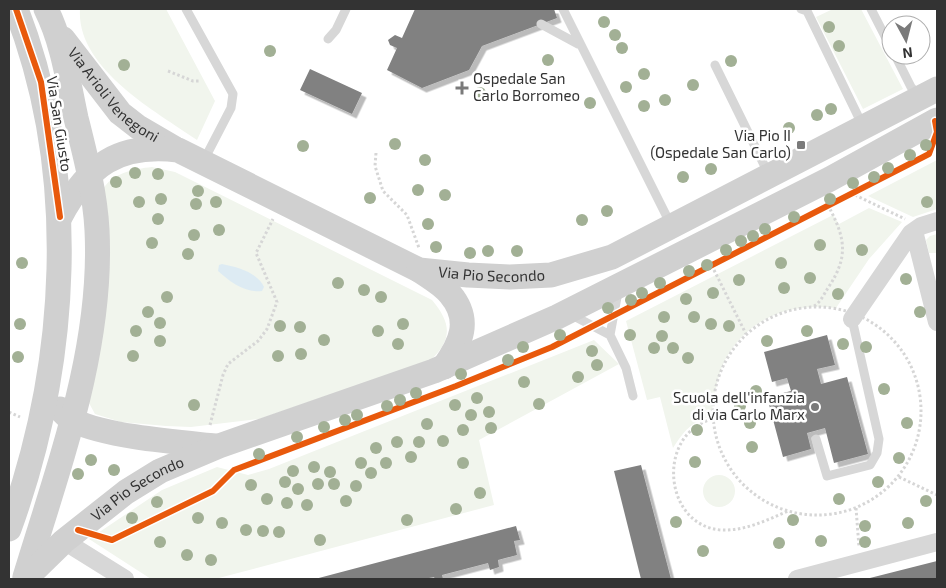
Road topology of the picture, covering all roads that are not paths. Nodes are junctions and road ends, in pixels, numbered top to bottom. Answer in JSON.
{"nodes":[{"id":1,"x":16,"y":9,"type":"edge"},
{"id":2,"x":46,"y":9,"type":"edge"},
{"id":3,"x":186,"y":9,"type":"edge"},
{"id":4,"x":346,"y":9,"type":"edge"},
{"id":5,"x":563,"y":9,"type":"edge"},
{"id":6,"x":801,"y":9,"type":"edge"},
{"id":7,"x":871,"y":9,"type":"edge"},
{"id":8,"x":57,"y":20,"type":"edge"},
{"id":9,"x":541,"y":24,"type":"dead end"},
{"id":10,"x":881,"y":28,"type":"edge"},
{"id":11,"x":328,"y":39,"type":"dead end"},
{"id":12,"x":579,"y":44,"type":"junction"},
{"id":13,"x":715,"y":65,"type":"dead end"},
{"id":14,"x":900,"y":65,"type":"edge"},
{"id":15,"x":929,"y":93,"type":"edge"},
{"id":16,"x":936,"y":121,"type":"edge"},
{"id":17,"x":867,"y":126,"type":"junction"},
{"id":18,"x":178,"y":150,"type":"junction"},
{"id":19,"x":203,"y":162,"type":"junction"},
{"id":20,"x":89,"y":174,"type":"junction"},
{"id":21,"x":770,"y":177,"type":"junction"},
{"id":22,"x":852,"y":188,"type":"junction"},
{"id":23,"x":768,"y":211,"type":"junction"},
{"id":24,"x":60,"y":217,"type":"junction"},
{"id":25,"x":937,"y":221,"type":"edge"},
{"id":26,"x":672,"y":227,"type":"junction"},
{"id":27,"x":914,"y":231,"type":"junction"},
{"id":28,"x":420,"y":262,"type":"junction"},
{"id":29,"x":620,"y":285,"type":"junction"},
{"id":30,"x":567,"y":312,"type":"junction"},
{"id":31,"x":854,"y":316,"type":"joint"},
{"id":32,"x":937,"y":322,"type":"edge"},
{"id":33,"x":610,"y":335,"type":"junction"},
{"id":34,"x":444,"y":367,"type":"junction"},
{"id":35,"x":48,"y":379,"type":"junction"},
{"id":36,"x":633,"y":396,"type":"dead end"},
{"id":37,"x":72,"y":420,"type":"junction"},
{"id":38,"x":214,"y":436,"type":"junction"},
{"id":39,"x":816,"y":439,"type":"dead end"},
{"id":40,"x":9,"y":529,"type":"edge"},
{"id":41,"x":64,"y":541,"type":"junction"},
{"id":42,"x":937,"y":542,"type":"edge"},
{"id":43,"x":25,"y":579,"type":"edge"},
{"id":44,"x":126,"y":579,"type":"edge"},
{"id":45,"x":797,"y":579,"type":"edge"}],
"edges":[{"from":1,"to":24,"type":"main road","name":"Via San Giusto"},
{"from":2,"to":8,"type":"main road","name":"Via San Giusto"},
{"from":3,"to":19,"type":"lane"},
{"from":4,"to":11,"type":"lane"},
{"from":5,"to":12,"type":"lane"},
{"from":6,"to":17,"type":"lane"},
{"from":7,"to":10,"type":"lane"},
{"from":8,"to":18,"type":"main road","name":"Via Arioli Venegoni"},
{"from":8,"to":20,"type":"main road","name":"Via San Giusto"},
{"from":9,"to":12,"type":"lane"},
{"from":12,"to":26,"type":"lane"},
{"from":13,"to":21,"type":"lane"},
{"from":14,"to":15,"type":"lane"},
{"from":15,"to":16,"type":"main road"},
{"from":15,"to":17,"type":"main road","name":"Via Pio Secondo"},
{"from":16,"to":22,"type":"main road","name":"Via Pio Secondo"},
{"from":17,"to":21,"type":"main road","name":"Via Pio Secondo"},
{"from":17,"to":22,"type":"main road"},
{"from":18,"to":19,"type":"main road","name":"Via Pio Secondo"},
{"from":18,"to":20,"type":"main road","name":"Via Pio Secondo"},
{"from":19,"to":28,"type":"main road","name":"Via Pio Secondo"},
{"from":20,"to":24,"type":"main road","name":"Via Pio Secondo"},
{"from":20,"to":37,"type":"main road","name":"Via San Giusto"},
{"from":21,"to":26,"type":"main road","name":"Via Pio Secondo"},
{"from":22,"to":23,"type":"main road","name":"Via Pio Secondo"},
{"from":23,"to":26,"type":"main road"},
{"from":23,"to":29,"type":"main road","name":"Via Pio Secondo"},
{"from":24,"to":35,"type":"main road","name":"Via San Giusto"},
{"from":25,"to":27,"type":"street"},
{"from":26,"to":28,"type":"main road","name":"Via Pio Secondo"},
{"from":27,"to":31,"type":"street"},
{"from":27,"to":32,"type":"street"},
{"from":28,"to":34,"type":"main road"},
{"from":29,"to":30,"type":"main road","name":"Via Pio Secondo"},
{"from":29,"to":33,"type":"lane"},
{"from":30,"to":33,"type":"lane"},
{"from":30,"to":34,"type":"main road","name":"Via Pio Secondo"},
{"from":31,"to":39,"type":"lane"},
{"from":33,"to":36,"type":"lane"},
{"from":34,"to":38,"type":"main road","name":"Via Pio Secondo"},
{"from":35,"to":37,"type":"main road","name":"Via San Giusto"},
{"from":35,"to":40,"type":"main road","name":"Via San Giusto"},
{"from":37,"to":38,"type":"main road","name":"Via Pio Secondo"},
{"from":37,"to":43,"type":"main road","name":"Via San Giusto"},
{"from":38,"to":41,"type":"main road","name":"Via Pio Secondo"},
{"from":41,"to":43,"type":"main road","name":"Via San Giusto"},
{"from":41,"to":44,"type":"street"},
{"from":42,"to":45,"type":"street"}]}
